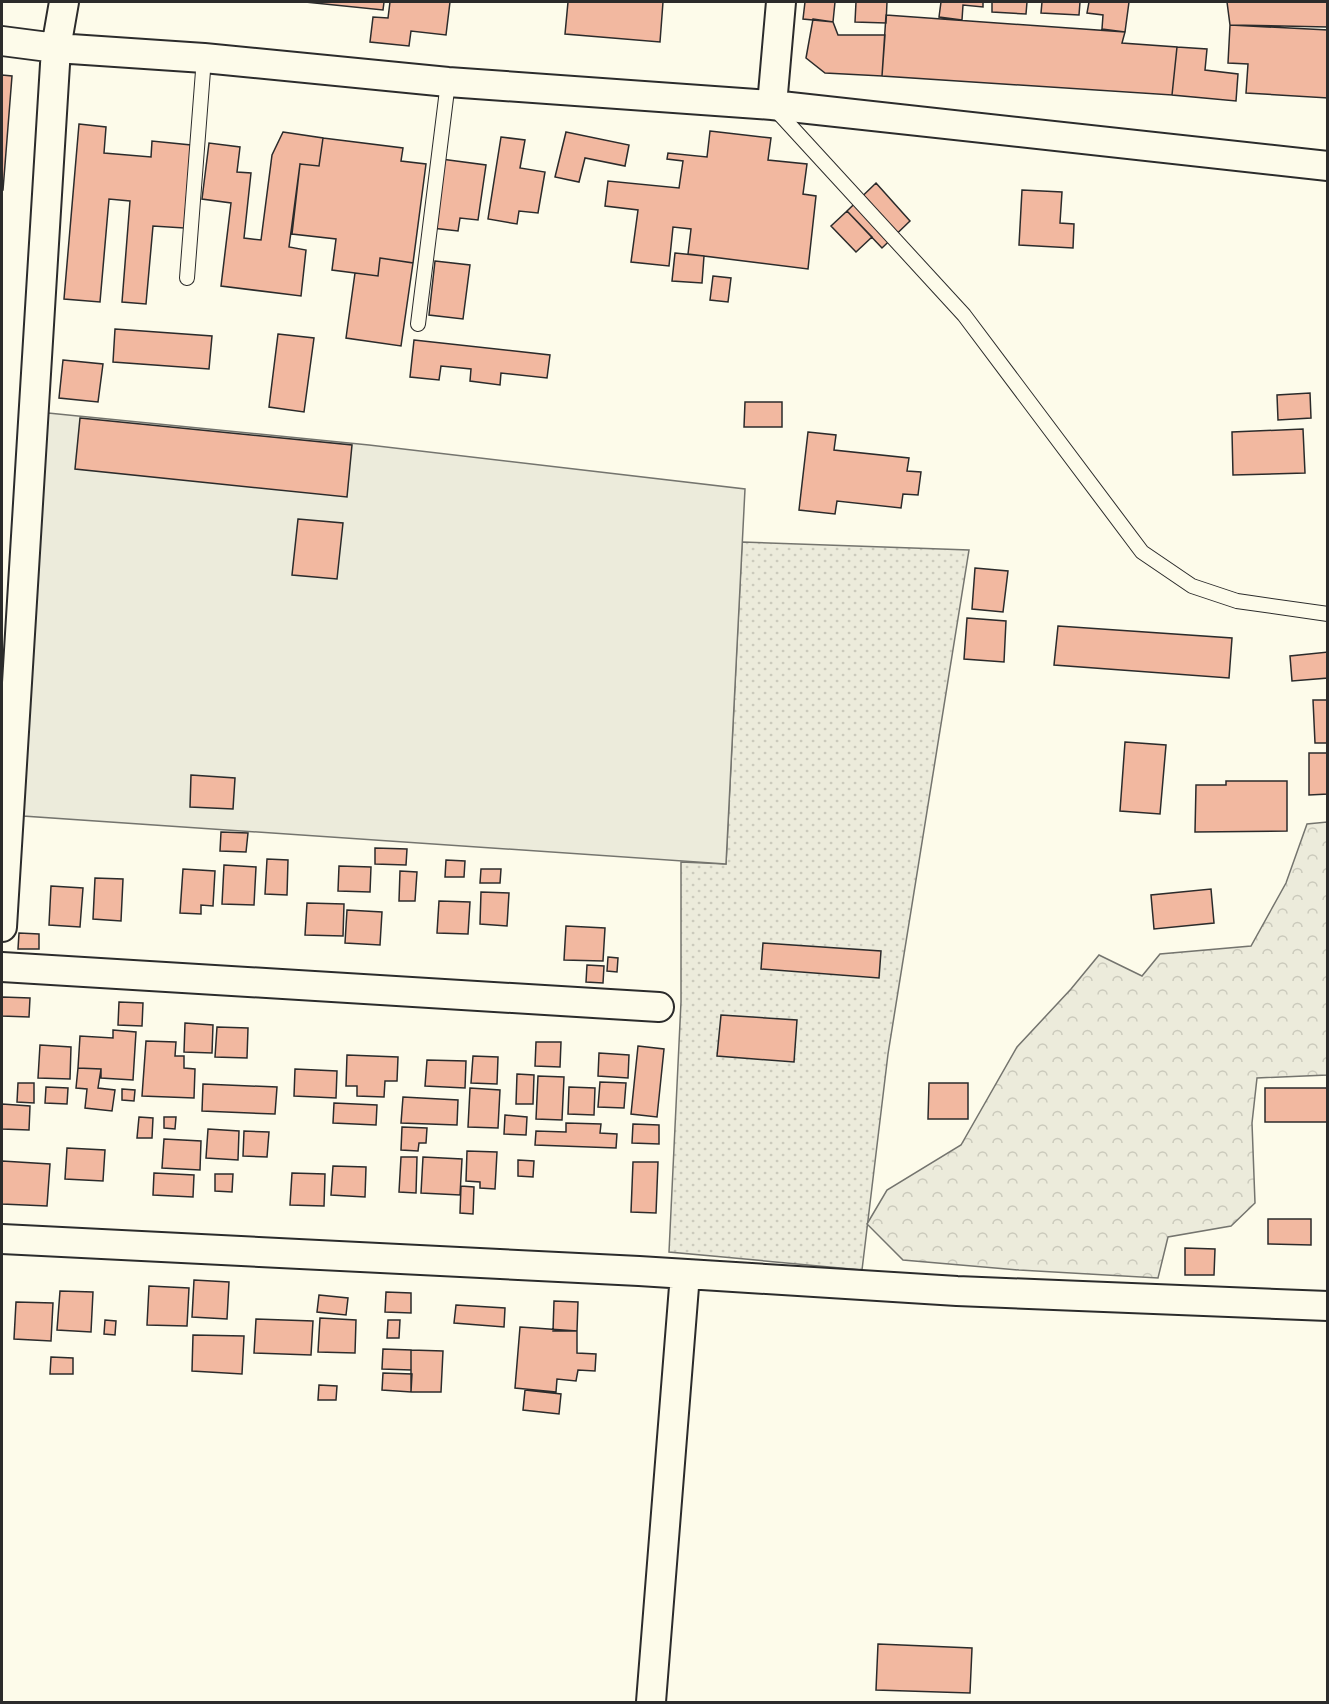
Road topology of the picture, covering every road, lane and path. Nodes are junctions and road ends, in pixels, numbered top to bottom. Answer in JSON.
{"nodes":[{"id":1,"x":64,"y":2,"type":"edge"},
{"id":2,"x":781,"y":2,"type":"edge"},
{"id":3,"x":2,"y":41,"type":"edge"},
{"id":4,"x":56,"y":48,"type":"junction"},
{"id":5,"x":204,"y":58,"type":"junction"},
{"id":6,"x":448,"y":82,"type":"junction"},
{"id":7,"x":772,"y":105,"type":"junction"},
{"id":8,"x":1328,"y":166,"type":"edge"},
{"id":9,"x":187,"y":278,"type":"dead end"},
{"id":10,"x":418,"y":324,"type":"dead end"},
{"id":11,"x":1328,"y":614,"type":"edge"},
{"id":12,"x":3,"y":868,"type":"edge"},
{"id":13,"x":2,"y":927,"type":"edge"},
{"id":14,"x":2,"y":967,"type":"edge"},
{"id":15,"x":659,"y":1007,"type":"dead end"},
{"id":16,"x":2,"y":1239,"type":"edge"},
{"id":17,"x":685,"y":1274,"type":"junction"},
{"id":18,"x":1328,"y":1306,"type":"edge"},
{"id":19,"x":651,"y":1702,"type":"edge"}],
"edges":[{"from":1,"to":4,"type":"street"},
{"from":2,"to":7,"type":"street"},
{"from":3,"to":4,"type":"street"},
{"from":4,"to":5,"type":"street"},
{"from":4,"to":12,"type":"street"},
{"from":5,"to":6,"type":"street"},
{"from":5,"to":9,"type":"lane"},
{"from":6,"to":7,"type":"street"},
{"from":6,"to":10,"type":"lane"},
{"from":7,"to":8,"type":"street"},
{"from":7,"to":11,"type":"lane"},
{"from":12,"to":13,"type":"street"},
{"from":14,"to":15,"type":"street"},
{"from":16,"to":17,"type":"street"},
{"from":17,"to":18,"type":"street"},
{"from":17,"to":19,"type":"street"}]}
